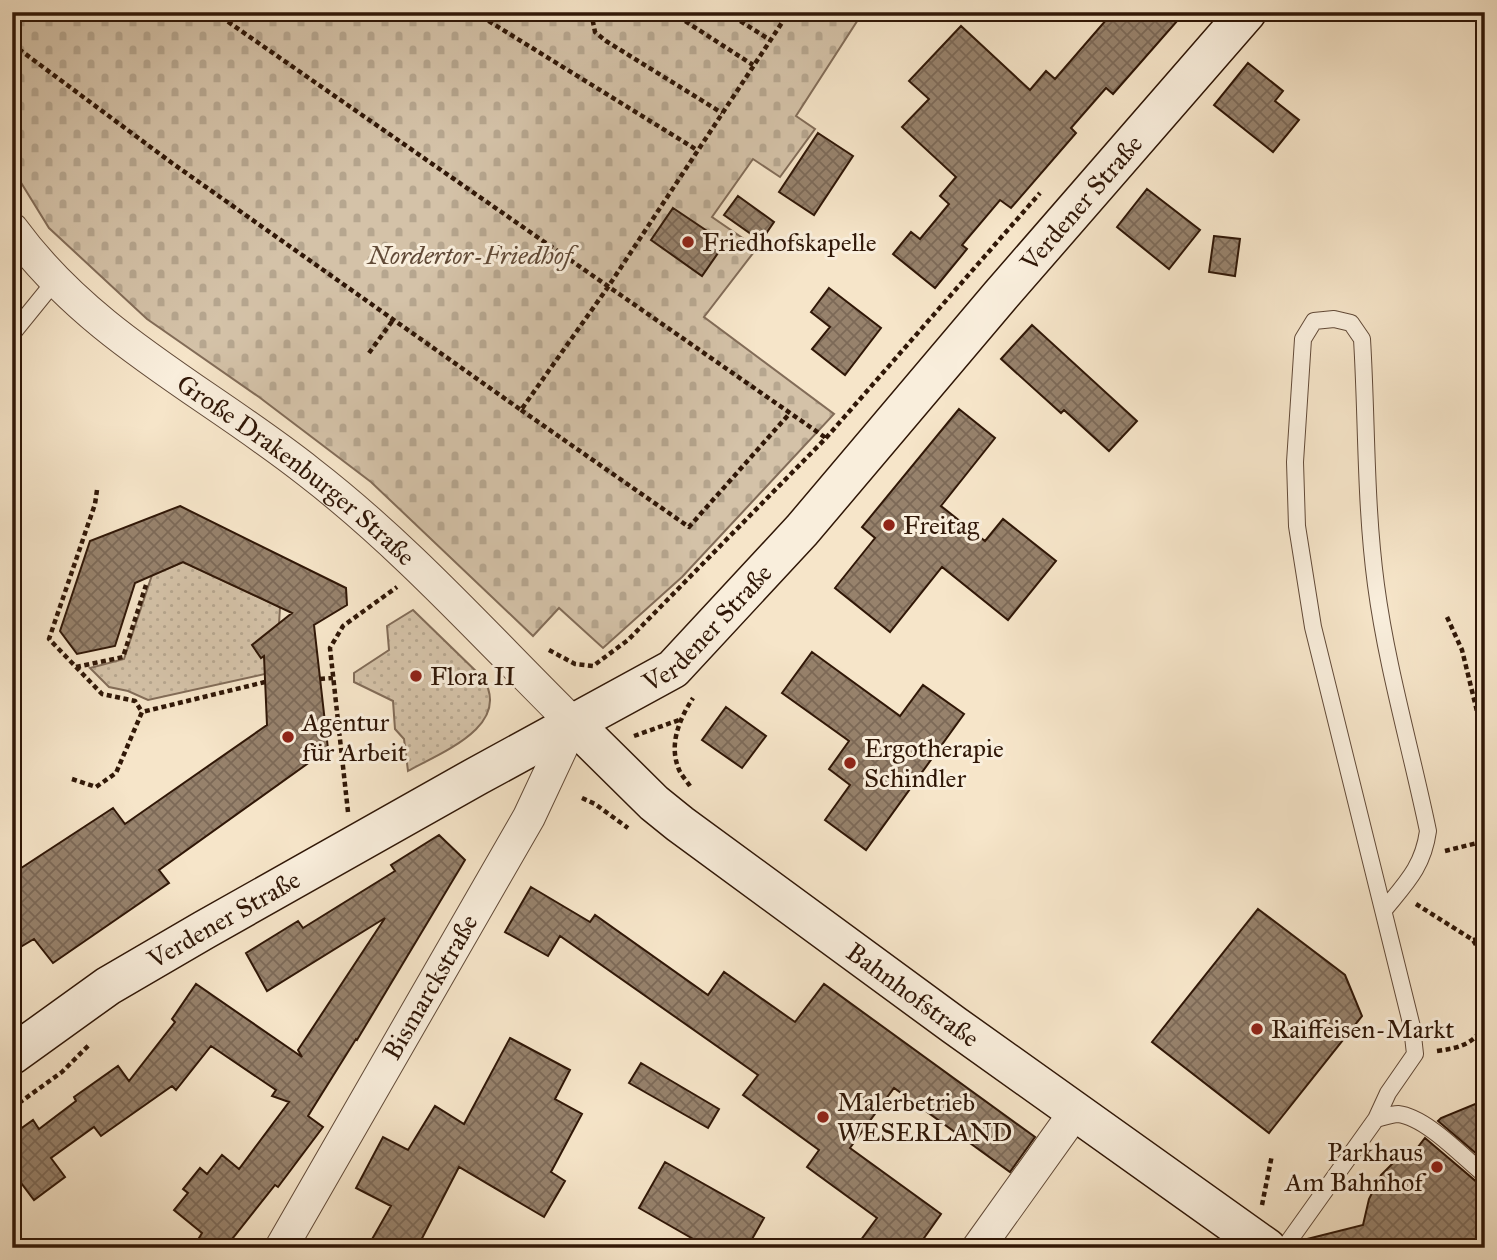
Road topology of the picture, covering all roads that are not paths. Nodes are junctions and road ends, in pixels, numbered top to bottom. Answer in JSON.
{"nodes":[{"id":1,"x":1247,"y":12,"type":"edge"},
{"id":2,"x":12,"y":229,"type":"edge"},
{"id":3,"x":55,"y":281,"type":"junction"},
{"id":4,"x":12,"y":334,"type":"edge"},
{"id":5,"x":573,"y":723,"type":"junction"},
{"id":6,"x":1384,"y":910,"type":"junction"},
{"id":7,"x":12,"y":1055,"type":"edge"},
{"id":8,"x":1076,"y":1111,"type":"junction"},
{"id":9,"x":1376,"y":1119,"type":"junction"},
{"id":10,"x":1485,"y":1175,"type":"edge"},
{"id":11,"x":281,"y":1248,"type":"edge"},
{"id":12,"x":978,"y":1248,"type":"edge"},
{"id":13,"x":1267,"y":1248,"type":"edge"},
{"id":14,"x":1284,"y":1248,"type":"edge"}],
"edges":[{"from":1,"to":5,"type":"main road","name":"Verdener Straße"},
{"from":2,"to":3,"type":"street","name":"Große Drakenburger Straße"},
{"from":3,"to":4,"type":"lane"},
{"from":3,"to":5,"type":"street","name":"Große Drakenburger Straße"},
{"from":5,"to":7,"type":"main road","name":"Verdener Straße"},
{"from":5,"to":8,"type":"main road","name":"Bahnhofstraße"},
{"from":5,"to":11,"type":"street","name":"Bismarckstraße"},
{"from":6,"to":6,"type":"lane"},
{"from":6,"to":9,"type":"lane"},
{"from":8,"to":12,"type":"street"},
{"from":8,"to":13,"type":"main road","name":"Bahnhofstraße"},
{"from":9,"to":10,"type":"lane"},
{"from":9,"to":14,"type":"lane"}]}
